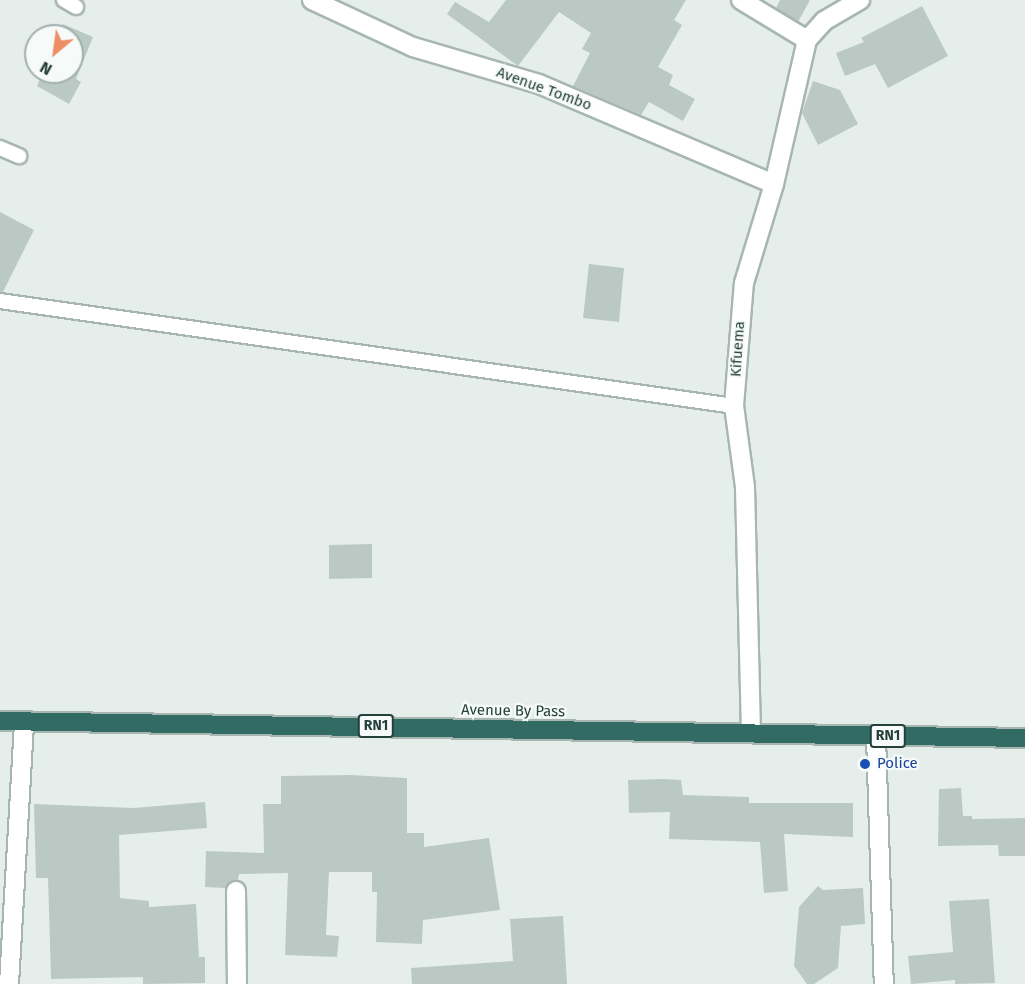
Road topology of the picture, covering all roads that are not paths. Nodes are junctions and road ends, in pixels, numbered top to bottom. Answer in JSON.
{"nodes":[{"id":1,"x":312,"y":0,"type":"edge"},
{"id":2,"x":741,"y":0,"type":"edge"},
{"id":3,"x":860,"y":0,"type":"edge"},
{"id":4,"x":807,"y":40,"type":"junction"},
{"id":5,"x":0,"y":148,"type":"edge"},
{"id":6,"x":19,"y":156,"type":"dead end"},
{"id":7,"x":774,"y":184,"type":"junction"},
{"id":8,"x":0,"y":301,"type":"edge"},
{"id":9,"x":734,"y":406,"type":"junction"},
{"id":10,"x":0,"y":721,"type":"edge"},
{"id":11,"x":24,"y":721,"type":"junction"},
{"id":12,"x":751,"y":733,"type":"junction"},
{"id":13,"x":876,"y":736,"type":"junction"},
{"id":14,"x":1025,"y":738,"type":"edge"},
{"id":15,"x":236,"y":891,"type":"dead end"},
{"id":16,"x":9,"y":984,"type":"edge"},
{"id":17,"x":237,"y":984,"type":"edge"},
{"id":18,"x":884,"y":984,"type":"edge"}],
"edges":[{"from":1,"to":7,"type":"street","name":"Avenue Tombo"},
{"from":2,"to":4,"type":"street"},
{"from":3,"to":4,"type":"street"},
{"from":4,"to":7,"type":"street","name":"Kifuema"},
{"from":5,"to":6,"type":"lane"},
{"from":7,"to":9,"type":"street","name":"Kifuema"},
{"from":8,"to":9,"type":"lane"},
{"from":9,"to":12,"type":"street","name":"Kifuema"},
{"from":10,"to":11,"type":"highway","name":"Avenue By Pass","number":"RN1"},
{"from":11,"to":12,"type":"highway","name":"Avenue By Pass","number":"RN1"},
{"from":11,"to":16,"type":"street"},
{"from":12,"to":13,"type":"highway","name":"Avenue By Pass","number":"RN1"},
{"from":13,"to":14,"type":"highway","name":"Avenue By Pass","number":"RN1"},
{"from":13,"to":18,"type":"street"},
{"from":15,"to":17,"type":"street"}]}
